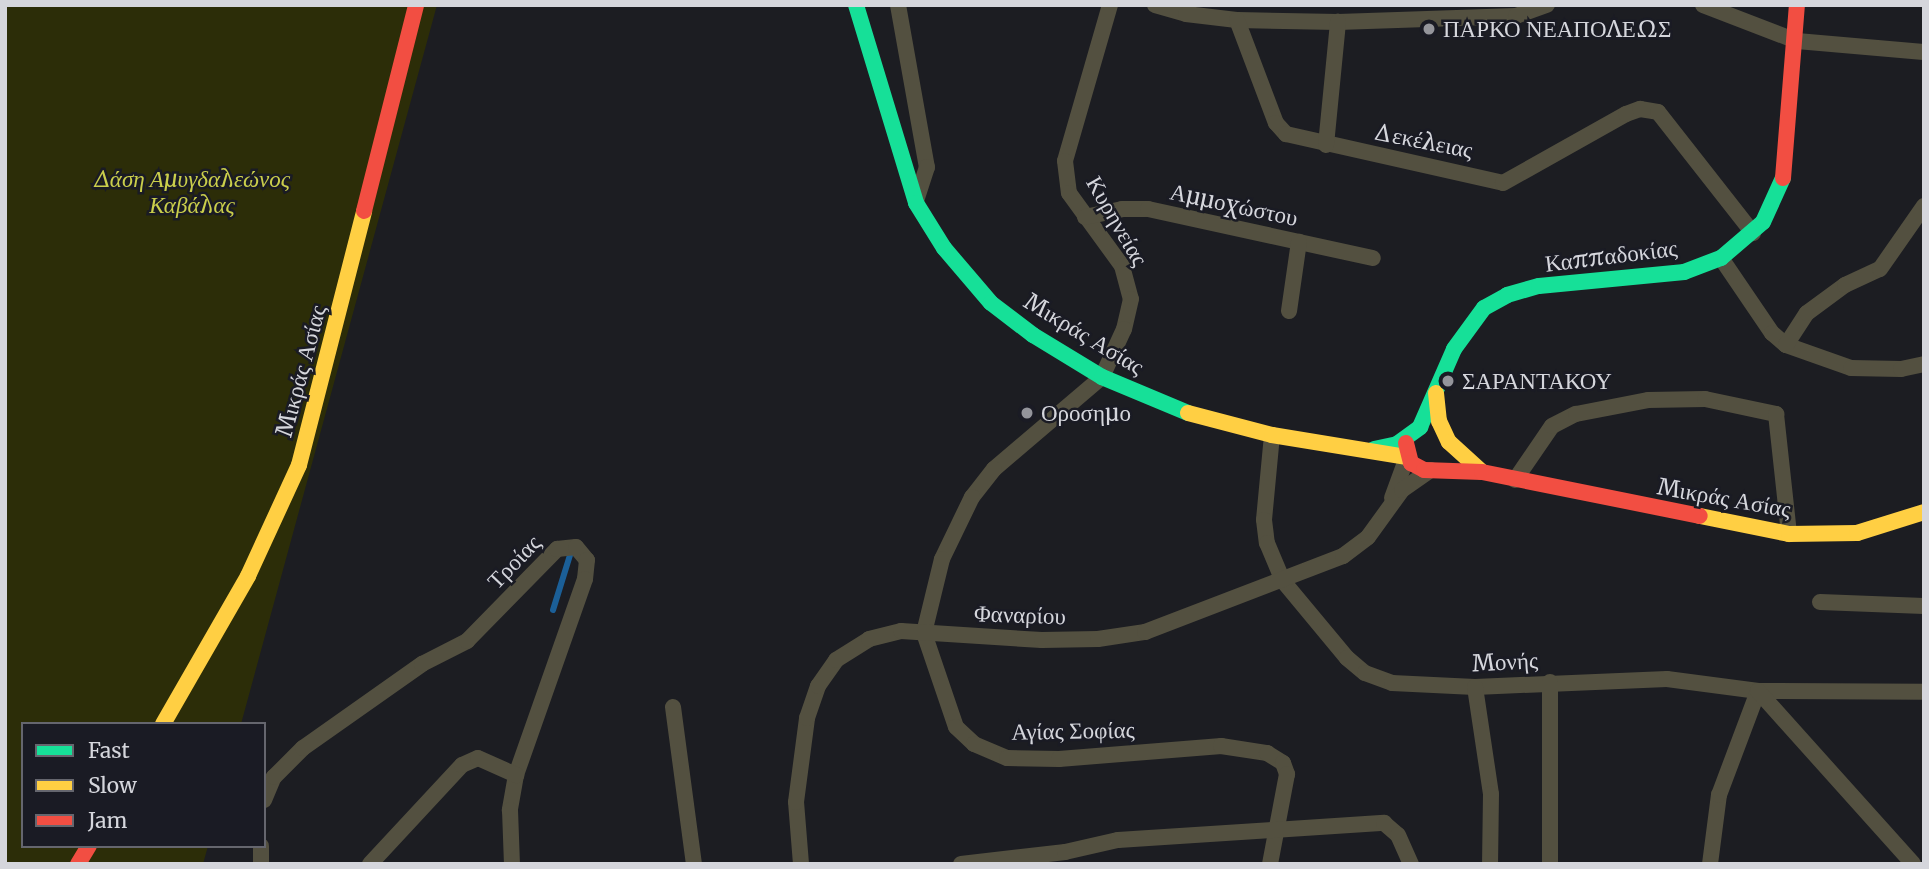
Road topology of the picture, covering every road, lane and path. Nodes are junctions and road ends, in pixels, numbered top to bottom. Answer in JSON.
{"nodes":[{"id":1,"x":416,"y":5,"type":"edge"},
{"id":2,"x":856,"y":5,"type":"edge"},
{"id":3,"x":898,"y":5,"type":"edge"},
{"id":4,"x":1110,"y":5,"type":"edge"},
{"id":5,"x":1155,"y":5,"type":"edge"},
{"id":6,"x":1547,"y":5,"type":"edge"},
{"id":7,"x":1703,"y":5,"type":"edge"},
{"id":8,"x":1797,"y":5,"type":"edge"},
{"id":9,"x":1237,"y":20,"type":"junction"},
{"id":10,"x":1338,"y":22,"type":"junction"},
{"id":11,"x":1797,"y":41,"type":"junction"},
{"id":12,"x":1924,"y":52,"type":"edge"},
{"id":13,"x":1326,"y":145,"type":"junction"},
{"id":14,"x":916,"y":203,"type":"junction"},
{"id":15,"x":1924,"y":206,"type":"edge"},
{"id":16,"x":1085,"y":218,"type":"junction"},
{"id":17,"x":1753,"y":233,"type":"junction"},
{"id":18,"x":1299,"y":242,"type":"junction"},
{"id":19,"x":1373,"y":258,"type":"dead end"},
{"id":20,"x":1721,"y":258,"type":"junction"},
{"id":21,"x":1289,"y":311,"type":"dead end"},
{"id":22,"x":1786,"y":345,"type":"junction"},
{"id":23,"x":1924,"y":364,"type":"edge"},
{"id":24,"x":1102,"y":377,"type":"junction"},
{"id":25,"x":1438,"y":387,"type":"junction"},
{"id":26,"x":1414,"y":432,"type":"junction"},
{"id":27,"x":1272,"y":435,"type":"junction"},
{"id":28,"x":1448,"y":438,"type":"junction"},
{"id":29,"x":1359,"y":450,"type":"junction"},
{"id":30,"x":1408,"y":457,"type":"junction"},
{"id":31,"x":1434,"y":469,"type":"junction"},
{"id":32,"x":1482,"y":472,"type":"junction"},
{"id":33,"x":1515,"y":480,"type":"junction"},
{"id":34,"x":1387,"y":510,"type":"junction"},
{"id":35,"x":1924,"y":512,"type":"edge"},
{"id":36,"x":1789,"y":534,"type":"junction"},
{"id":37,"x":1283,"y":581,"type":"junction"},
{"id":38,"x":1820,"y":602,"type":"dead end"},
{"id":39,"x":1924,"y":606,"type":"edge"},
{"id":40,"x":923,"y":634,"type":"junction"},
{"id":41,"x":1550,"y":682,"type":"junction"},
{"id":42,"x":1475,"y":687,"type":"junction"},
{"id":43,"x":1758,"y":691,"type":"junction"},
{"id":44,"x":1924,"y":692,"type":"edge"},
{"id":45,"x":673,"y":707,"type":"dead end"},
{"id":46,"x":164,"y":722,"type":"edge"},
{"id":47,"x":516,"y":775,"type":"junction"},
{"id":48,"x":266,"y":795,"type":"edge"},
{"id":49,"x":1276,"y":830,"type":"junction"},
{"id":50,"x":88,"y":848,"type":"edge"},
{"id":51,"x":78,"y":864,"type":"edge"},
{"id":52,"x":370,"y":864,"type":"edge"},
{"id":53,"x":512,"y":864,"type":"edge"},
{"id":54,"x":694,"y":864,"type":"edge"},
{"id":55,"x":801,"y":864,"type":"edge"},
{"id":56,"x":961,"y":864,"type":"edge"},
{"id":57,"x":1270,"y":864,"type":"edge"},
{"id":58,"x":1411,"y":864,"type":"edge"},
{"id":59,"x":1490,"y":864,"type":"edge"},
{"id":60,"x":1550,"y":864,"type":"edge"},
{"id":61,"x":1710,"y":864,"type":"edge"},
{"id":62,"x":1913,"y":864,"type":"edge"}],
"edges":[{"from":1,"to":46,"type":"street","name":"Μικράς Ασίας"},
{"from":2,"to":14,"type":"street","name":"Μικράς Ασίας"},
{"from":3,"to":14,"type":"street"},
{"from":4,"to":16,"type":"street","name":"Κυρηνείας"},
{"from":5,"to":9,"type":"street"},
{"from":6,"to":10,"type":"street"},
{"from":7,"to":11,"type":"street"},
{"from":8,"to":11,"type":"street","name":"Καππαδοκίας"},
{"from":9,"to":10,"type":"street"},
{"from":9,"to":13,"type":"street","name":"Δεκέλειας"},
{"from":10,"to":13,"type":"street"},
{"from":11,"to":12,"type":"street"},
{"from":11,"to":17,"type":"street","name":"Καππαδοκίας"},
{"from":13,"to":17,"type":"street","name":"Δεκέλειας"},
{"from":14,"to":24,"type":"street","name":"Μικράς Ασίας"},
{"from":15,"to":22,"type":"street"},
{"from":16,"to":18,"type":"street","name":"Αμμοχώστου"},
{"from":16,"to":24,"type":"street","name":"Κυρηνείας"},
{"from":17,"to":20,"type":"street","name":"Καππαδοκίας"},
{"from":18,"to":19,"type":"street","name":"Αμμοχώστου"},
{"from":18,"to":21,"type":"street"},
{"from":20,"to":22,"type":"street"},
{"from":20,"to":25,"type":"street","name":"Καππαδοκίας"},
{"from":22,"to":23,"type":"street"},
{"from":24,"to":27,"type":"street","name":"Μικράς Ασίας"},
{"from":24,"to":40,"type":"street"},
{"from":25,"to":26,"type":"street","name":"Καππαδοκίας"},
{"from":25,"to":28,"type":"street"},
{"from":26,"to":28,"type":"street"},
{"from":26,"to":29,"type":"street"},
{"from":26,"to":30,"type":"street"},
{"from":27,"to":29,"type":"street","name":"Μικράς Ασίας"},
{"from":27,"to":37,"type":"street","name":"Μονής"},
{"from":28,"to":31,"type":"street"},
{"from":28,"to":32,"type":"street"},
{"from":29,"to":30,"type":"street","name":"Μικράς Ασίας"},
{"from":30,"to":31,"type":"street"},
{"from":30,"to":34,"type":"street"},
{"from":31,"to":32,"type":"street","name":"Μικράς Ασίας"},
{"from":31,"to":34,"type":"street"},
{"from":32,"to":33,"type":"street","name":"Μικράς Ασίας"},
{"from":33,"to":36,"type":"street","name":"Μικράς Ασίας"},
{"from":33,"to":36,"type":"street"},
{"from":34,"to":37,"type":"street","name":"Φαναρίου"},
{"from":35,"to":36,"type":"street","name":"Μικράς Ασίας"},
{"from":37,"to":40,"type":"street","name":"Φαναρίου"},
{"from":37,"to":42,"type":"street","name":"Μονής"},
{"from":38,"to":39,"type":"street"},
{"from":40,"to":49,"type":"street","name":"Αγίας Σοφίας"},
{"from":40,"to":55,"type":"street","name":"Φαναρίου"},
{"from":41,"to":42,"type":"street","name":"Μονής"},
{"from":41,"to":43,"type":"street","name":"Μονής"},
{"from":41,"to":60,"type":"street"},
{"from":42,"to":59,"type":"street"},
{"from":43,"to":44,"type":"street","name":"Μονής"},
{"from":43,"to":61,"type":"street"},
{"from":43,"to":62,"type":"street"},
{"from":45,"to":54,"type":"street"},
{"from":47,"to":48,"type":"street","name":"Τροίας"},
{"from":47,"to":52,"type":"street"},
{"from":47,"to":53,"type":"street","name":"Τροίας"},
{"from":49,"to":56,"type":"street"},
{"from":49,"to":57,"type":"street"},
{"from":49,"to":58,"type":"street"},
{"from":50,"to":51,"type":"street"}]}
